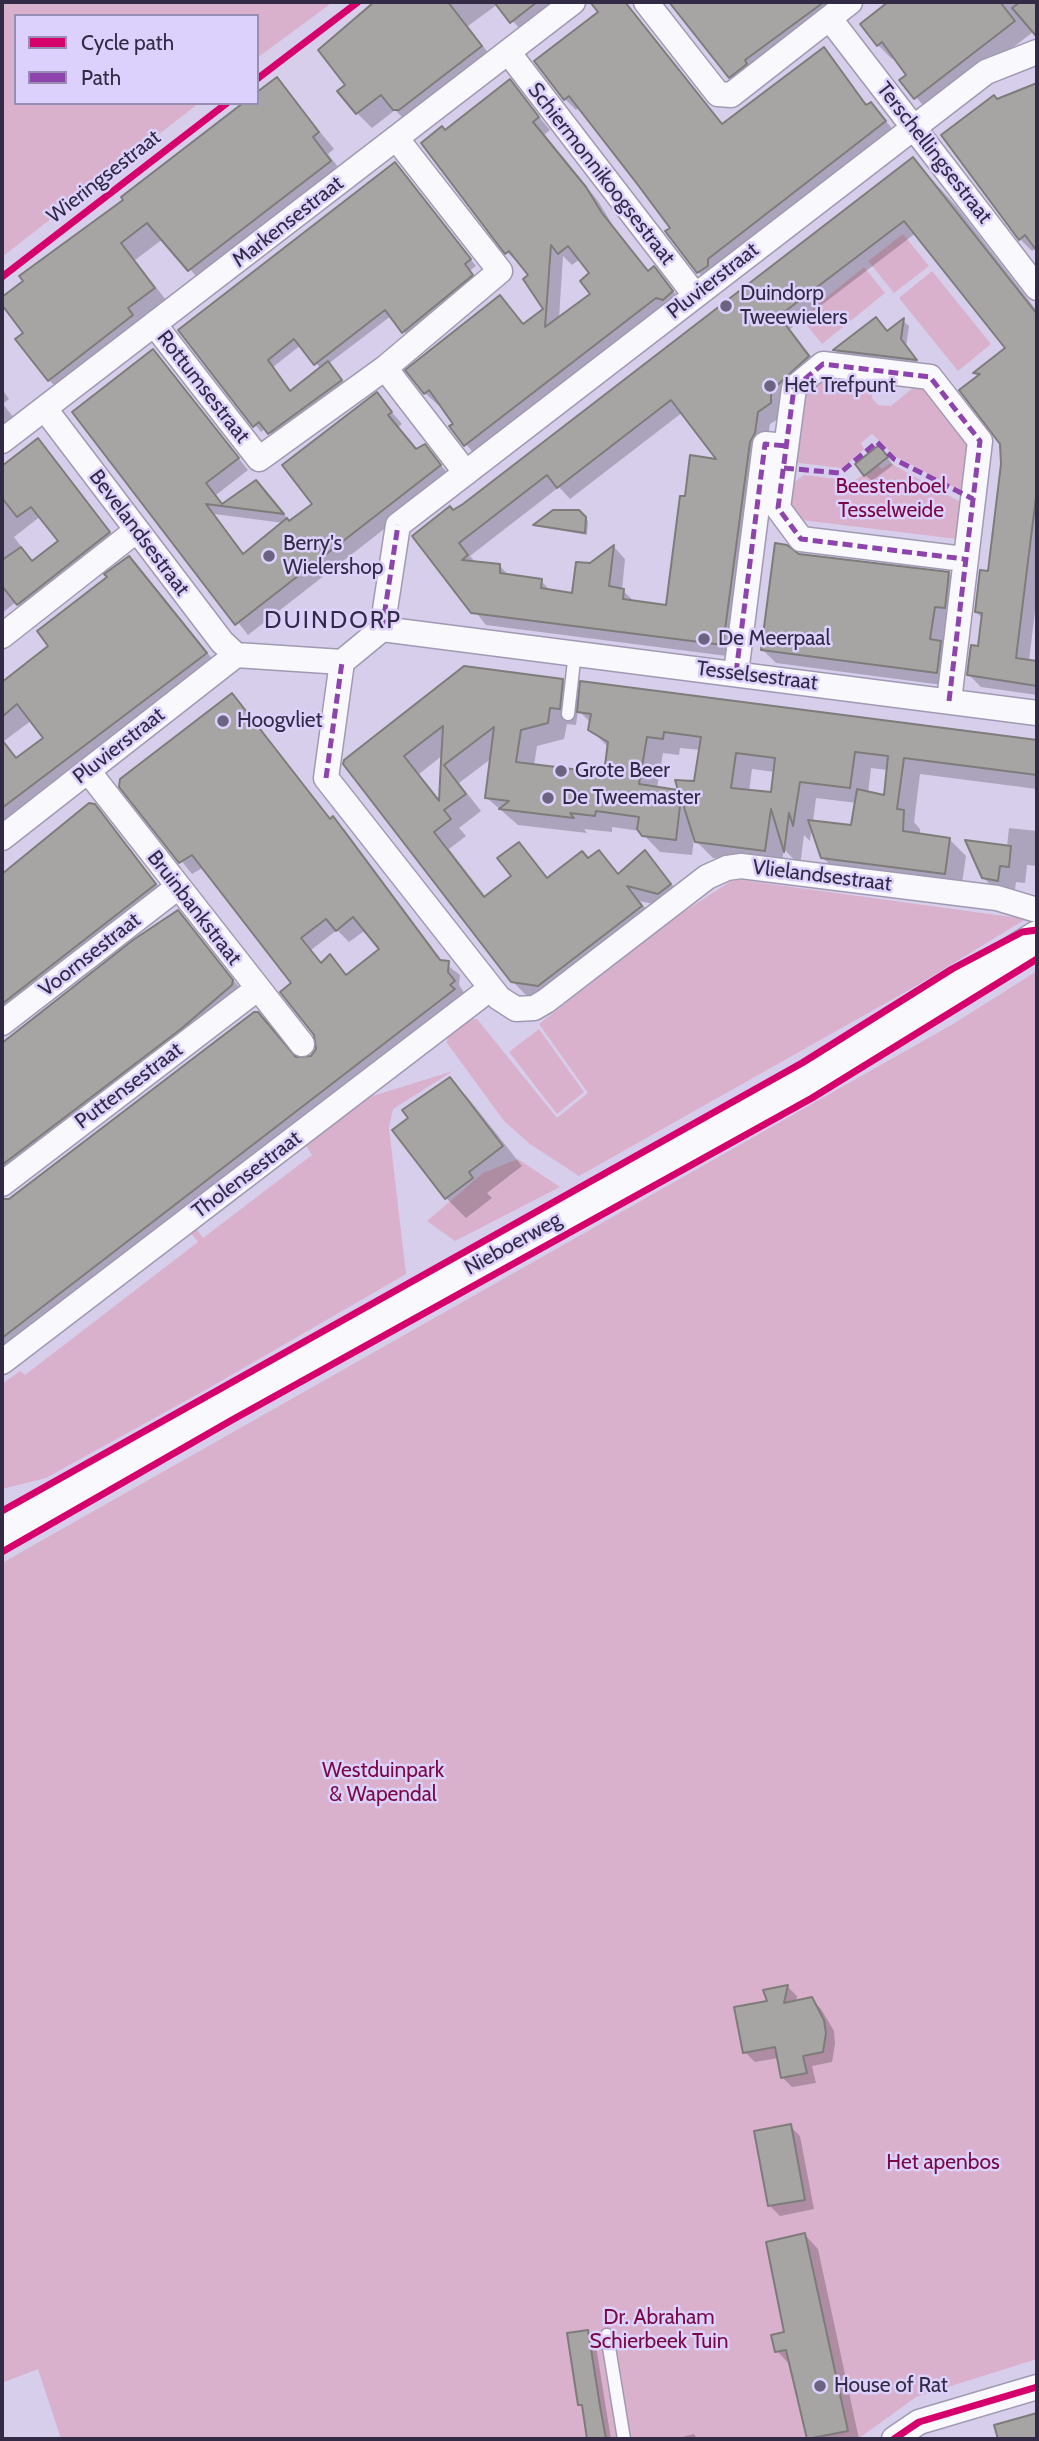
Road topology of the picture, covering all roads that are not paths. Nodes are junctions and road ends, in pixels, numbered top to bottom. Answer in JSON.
{"nodes":[{"id":1,"x":573,"y":2,"type":"edge"},
{"id":2,"x":646,"y":2,"type":"edge"},
{"id":3,"x":850,"y":2,"type":"edge"},
{"id":4,"x":830,"y":19,"type":"junction"},
{"id":5,"x":508,"y":52,"type":"junction"},
{"id":6,"x":1037,"y":52,"type":"edge"},
{"id":7,"x":914,"y":127,"type":"junction"},
{"id":8,"x":396,"y":138,"type":"junction"},
{"id":9,"x":1037,"y":288,"type":"edge"},
{"id":10,"x":695,"y":295,"type":"junction"},
{"id":11,"x":154,"y":324,"type":"junction"},
{"id":12,"x":385,"y":368,"type":"junction"},
{"id":13,"x":45,"y":409,"type":"junction"},
{"id":14,"x":2,"y":441,"type":"edge"},
{"id":15,"x":786,"y":446,"type":"junction"},
{"id":16,"x":466,"y":473,"type":"junction"},
{"id":17,"x":137,"y":530,"type":"junction"},
{"id":18,"x":964,"y":559,"type":"junction"},
{"id":19,"x":382,"y":629,"type":"junction"},
{"id":20,"x":2,"y":636,"type":"edge"},
{"id":21,"x":575,"y":652,"type":"junction"},
{"id":22,"x":236,"y":655,"type":"junction"},
{"id":23,"x":342,"y":662,"type":"junction"},
{"id":24,"x":736,"y":673,"type":"junction"},
{"id":25,"x":948,"y":701,"type":"junction"},
{"id":26,"x":1037,"y":713,"type":"edge"},
{"id":27,"x":568,"y":714,"type":"dead end"},
{"id":28,"x":88,"y":771,"type":"junction"},
{"id":29,"x":2,"y":838,"type":"edge"},
{"id":30,"x":178,"y":887,"type":"junction"},
{"id":31,"x":1037,"y":910,"type":"edge"},
{"id":32,"x":1037,"y":938,"type":"edge"},
{"id":33,"x":491,"y":988,"type":"junction"},
{"id":34,"x":257,"y":989,"type":"junction"},
{"id":35,"x":2,"y":1023,"type":"edge"},
{"id":36,"x":302,"y":1044,"type":"dead end"},
{"id":37,"x":2,"y":1184,"type":"edge"},
{"id":38,"x":2,"y":1362,"type":"edge"},
{"id":39,"x":2,"y":1533,"type":"edge"},
{"id":40,"x":607,"y":2335,"type":"dead end"},
{"id":41,"x":1037,"y":2387,"type":"edge"},
{"id":42,"x":898,"y":2438,"type":"edge"},
{"id":43,"x":624,"y":2439,"type":"edge"}],
"edges":[{"from":1,"to":5,"type":"street","name":"Markensestraat"},
{"from":2,"to":4,"type":"street"},
{"from":3,"to":4,"type":"street"},
{"from":4,"to":7,"type":"street","name":"Terschellingsestraat"},
{"from":5,"to":8,"type":"street","name":"Markensestraat"},
{"from":5,"to":10,"type":"street","name":"Schiermonnikoogsestraat"},
{"from":6,"to":7,"type":"street","name":"Pluvierstraat"},
{"from":7,"to":9,"type":"street","name":"Terschellingsestraat"},
{"from":7,"to":10,"type":"street","name":"Pluvierstraat"},
{"from":8,"to":11,"type":"street","name":"Markensestraat"},
{"from":8,"to":12,"type":"street","name":"Rottumsestraat"},
{"from":10,"to":16,"type":"street","name":"Pluvierstraat"},
{"from":11,"to":12,"type":"street","name":"Rottumsestraat"},
{"from":11,"to":13,"type":"street","name":"Markensestraat"},
{"from":12,"to":16,"type":"street"},
{"from":13,"to":14,"type":"street","name":"Markensestraat"},
{"from":13,"to":17,"type":"street","name":"Bevelandsestraat"},
{"from":15,"to":18,"type":"street"},
{"from":15,"to":18,"type":"street"},
{"from":15,"to":24,"type":"street"},
{"from":16,"to":19,"type":"street","name":"Pluvierstraat"},
{"from":17,"to":20,"type":"street"},
{"from":17,"to":22,"type":"street","name":"Bevelandsestraat"},
{"from":18,"to":25,"type":"street"},
{"from":19,"to":21,"type":"street","name":"Tesselsestraat"},
{"from":19,"to":23,"type":"street"},
{"from":21,"to":24,"type":"street","name":"Tesselsestraat"},
{"from":21,"to":27,"type":"lane"},
{"from":22,"to":23,"type":"street"},
{"from":22,"to":28,"type":"street","name":"Pluvierstraat"},
{"from":23,"to":33,"type":"street"},
{"from":24,"to":25,"type":"street","name":"Tesselsestraat"},
{"from":25,"to":26,"type":"street","name":"Tesselsestraat"},
{"from":28,"to":29,"type":"street","name":"Pluvierstraat"},
{"from":28,"to":30,"type":"street","name":"Bruinbankstraat"},
{"from":30,"to":34,"type":"street","name":"Bruinbankstraat"},
{"from":30,"to":35,"type":"street","name":"Voornsestraat"},
{"from":31,"to":33,"type":"street","name":"Vlielandsestraat"},
{"from":32,"to":39,"type":"street","name":"Nieboerweg"},
{"from":33,"to":38,"type":"street","name":"Tholensestraat"},
{"from":34,"to":36,"type":"street","name":"Bruinbankstraat"},
{"from":34,"to":37,"type":"street","name":"Puttensestraat"},
{"from":40,"to":43,"type":"lane"},
{"from":41,"to":42,"type":"street"}]}
